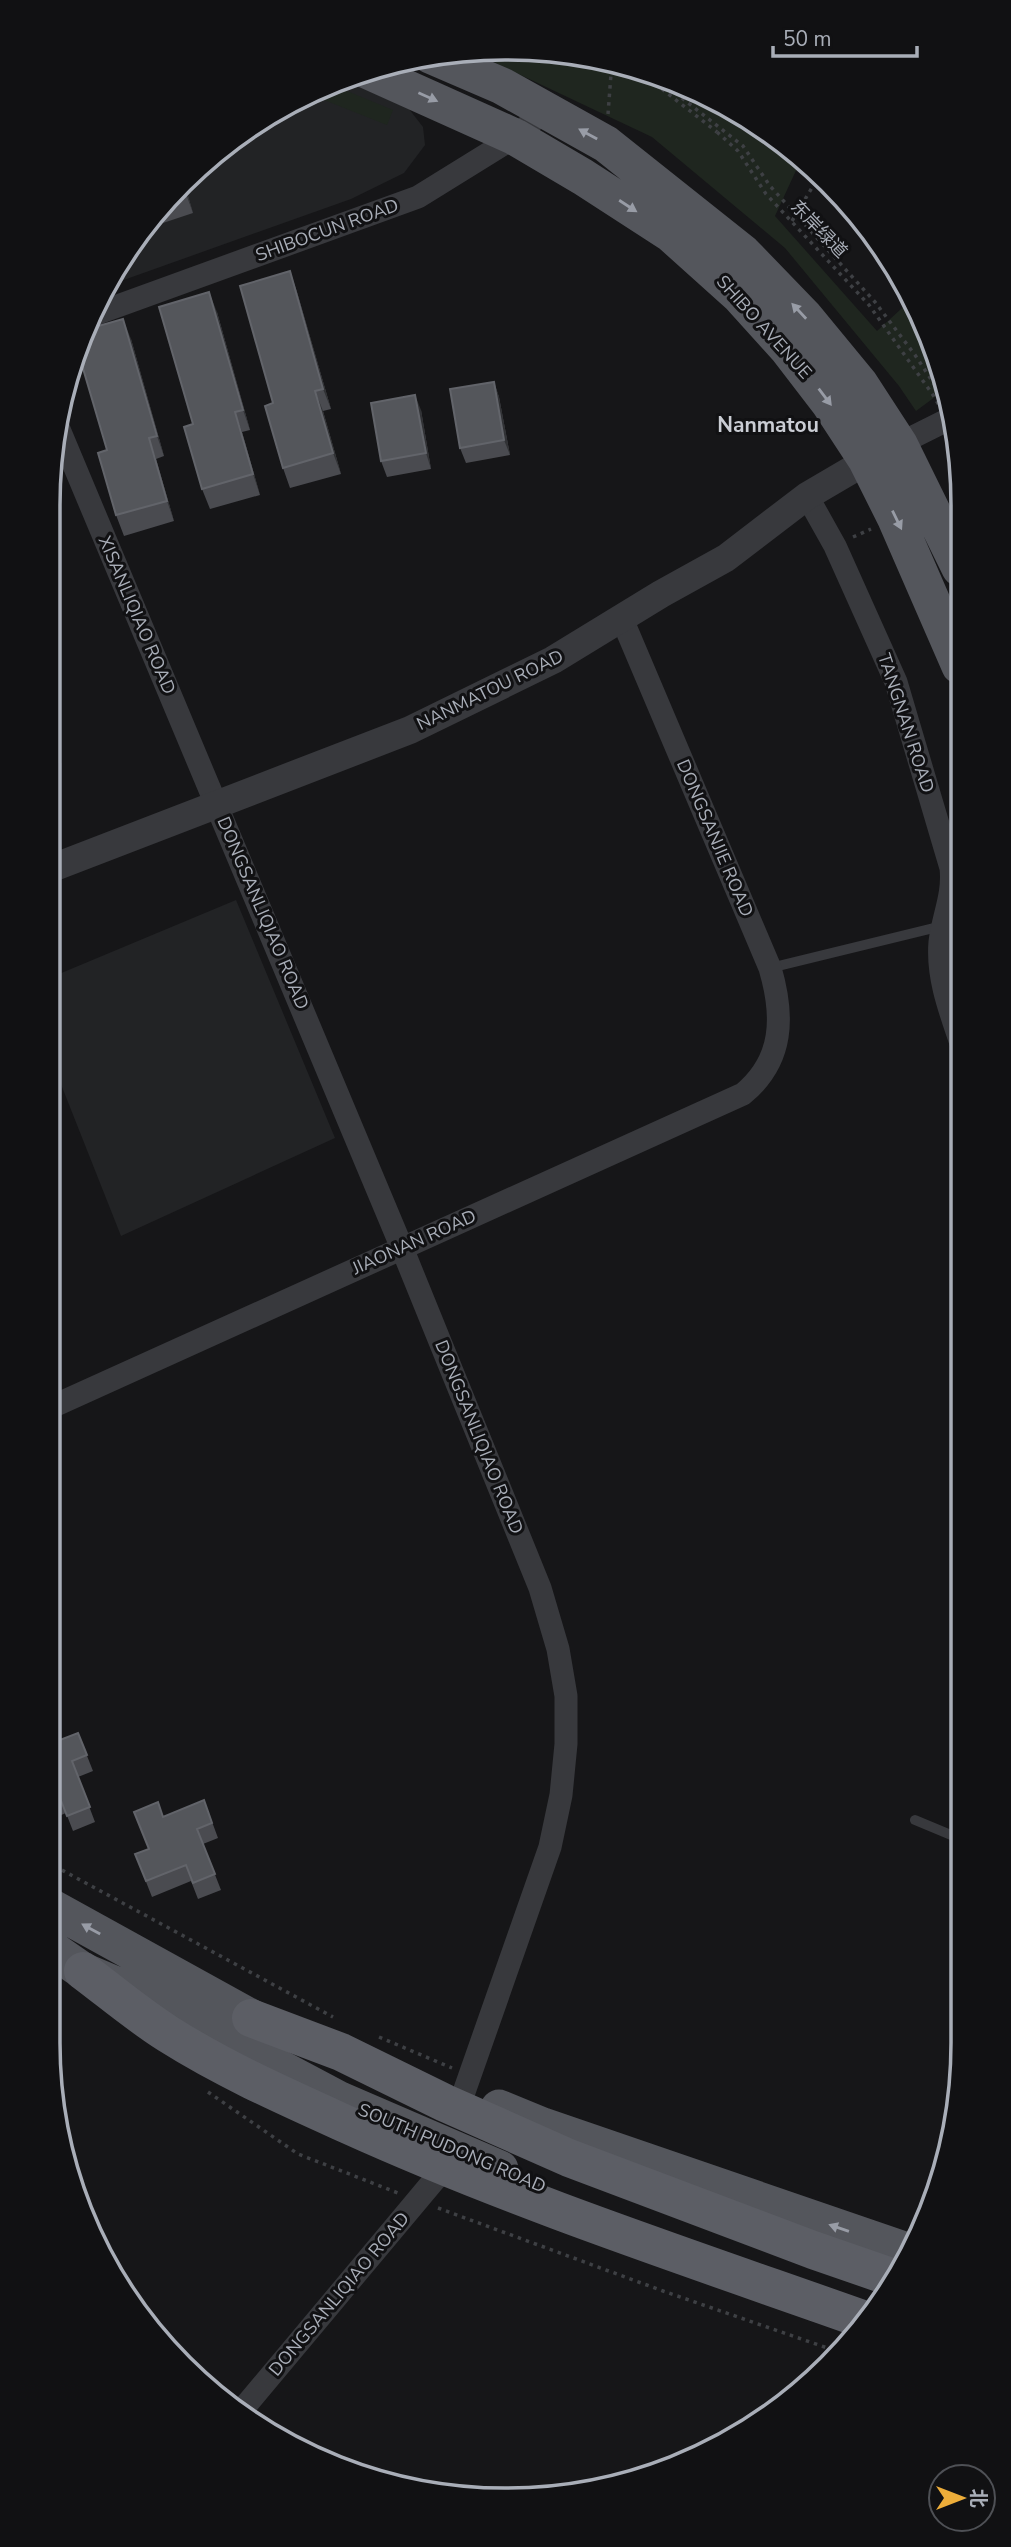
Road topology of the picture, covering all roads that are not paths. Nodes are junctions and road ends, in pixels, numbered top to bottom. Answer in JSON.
{"nodes":[{"id":1,"x":448,"y":63,"type":"edge"},
{"id":2,"x":382,"y":77,"type":"edge"},
{"id":3,"x":545,"y":110,"type":"junction"},
{"id":4,"x":515,"y":137,"type":"junction"},
{"id":5,"x":104,"y":311,"type":"edge"},
{"id":6,"x":944,"y":422,"type":"edge"},
{"id":7,"x":64,"y":441,"type":"edge"},
{"id":8,"x":899,"y":444,"type":"junction"},
{"id":9,"x":866,"y":459,"type":"junction"},
{"id":10,"x":807,"y":496,"type":"junction"},
{"id":11,"x":951,"y":550,"type":"edge"},
{"id":12,"x":622,"y":619,"type":"junction"},
{"id":13,"x":951,"y":645,"type":"edge"},
{"id":14,"x":217,"y":803,"type":"junction"},
{"id":15,"x":60,"y":865,"type":"edge"},
{"id":16,"x":951,"y":868,"type":"edge"},
{"id":17,"x":951,"y":895,"type":"edge"},
{"id":18,"x":942,"y":926,"type":"junction"},
{"id":19,"x":770,"y":968,"type":"junction"},
{"id":20,"x":951,"y":1009,"type":"edge"},
{"id":21,"x":770,"y":1063,"type":"joint"},
{"id":22,"x":402,"y":1248,"type":"junction"},
{"id":23,"x":60,"y":1403,"type":"edge"},
{"id":24,"x":915,"y":1820,"type":"dead end"},
{"id":25,"x":951,"y":1835,"type":"edge"},
{"id":26,"x":60,"y":1912,"type":"edge"},
{"id":27,"x":134,"y":1953,"type":"junction"},
{"id":28,"x":60,"y":1957,"type":"edge"},
{"id":29,"x":60,"y":1960,"type":"edge"},
{"id":30,"x":83,"y":1971,"type":"junction"},
{"id":31,"x":251,"y":2018,"type":"junction"},
{"id":32,"x":464,"y":2092,"type":"junction"},
{"id":33,"x":436,"y":2178,"type":"junction"},
{"id":34,"x":901,"y":2249,"type":"edge"},
{"id":35,"x":885,"y":2275,"type":"edge"},
{"id":36,"x":876,"y":2288,"type":"edge"},
{"id":37,"x":866,"y":2303,"type":"edge"},
{"id":38,"x":856,"y":2317,"type":"edge"},
{"id":39,"x":845,"y":2331,"type":"edge"},
{"id":40,"x":247,"y":2404,"type":"edge"}],
"edges":[{"from":1,"to":3,"type":"main road","name":"SHIBO AVENUE"},
{"from":2,"to":4,"type":"main road","name":"SHIBO AVENUE","one_way":true},
{"from":3,"to":4,"type":"street","name":"SHIBOCUN ROAD"},
{"from":8,"to":3,"type":"main road","name":"SHIBO AVENUE","one_way":true},
{"from":4,"to":5,"type":"street","name":"SHIBOCUN ROAD"},
{"from":4,"to":9,"type":"main road","name":"SHIBO AVENUE","one_way":true},
{"from":6,"to":8,"type":"street"},
{"from":7,"to":14,"type":"street","name":"XISANLIQIAO ROAD"},
{"from":8,"to":9,"type":"street","name":"NANMATOU ROAD"},
{"from":8,"to":11,"type":"main road","name":"SHIBO AVENUE"},
{"from":9,"to":10,"type":"street","name":"NANMATOU ROAD"},
{"from":9,"to":13,"type":"main road","name":"SHIBO AVENUE","one_way":true},
{"from":10,"to":12,"type":"street","name":"NANMATOU ROAD"},
{"from":10,"to":16,"type":"street","name":"TANGNAN ROAD"},
{"from":12,"to":14,"type":"street","name":"NANMATOU ROAD"},
{"from":12,"to":19,"type":"street","name":"DONGSANJIE ROAD"},
{"from":14,"to":15,"type":"street","name":"NANMATOU ROAD"},
{"from":14,"to":22,"type":"street","name":"DONGSANLIQIAO ROAD"},
{"from":17,"to":18,"type":"street","name":"TANGNAN ROAD"},
{"from":18,"to":19,"type":"lane"},
{"from":18,"to":20,"type":"street","name":"TANGNAN ROAD"},
{"from":19,"to":21,"type":"street","name":"DONGSANJIE ROAD"},
{"from":21,"to":22,"type":"street","name":"JIAONAN ROAD"},
{"from":22,"to":23,"type":"street","name":"JIAONAN ROAD"},
{"from":22,"to":32,"type":"street","name":"DONGSANLIQIAO ROAD"},
{"from":24,"to":25,"type":"lane"},
{"from":27,"to":26,"type":"main road","name":"SOUTH PUDONG ROAD","one_way":true},
{"from":27,"to":31,"type":"main road","name":"SOUTH PUDONG ROAD"},
{"from":27,"to":32,"type":"main road","name":"SOUTH PUDONG ROAD"},
{"from":28,"to":30,"type":"main road","name":"SOUTH PUDONG ROAD"},
{"from":29,"to":33,"type":"main road","name":"SOUTH PUDONG ROAD"},
{"from":30,"to":37,"type":"main road","name":"SOUTH PUDONG ROAD"},
{"from":30,"to":38,"type":"highway"},
{"from":31,"to":35,"type":"highway"},
{"from":31,"to":36,"type":"main road","name":"SOUTH PUDONG ROAD"},
{"from":34,"to":32,"type":"main road","name":"SOUTH PUDONG ROAD","one_way":true},
{"from":33,"to":39,"type":"main road","name":"SOUTH PUDONG ROAD"},
{"from":33,"to":40,"type":"street","name":"DONGSANLIQIAO ROAD"}]}
